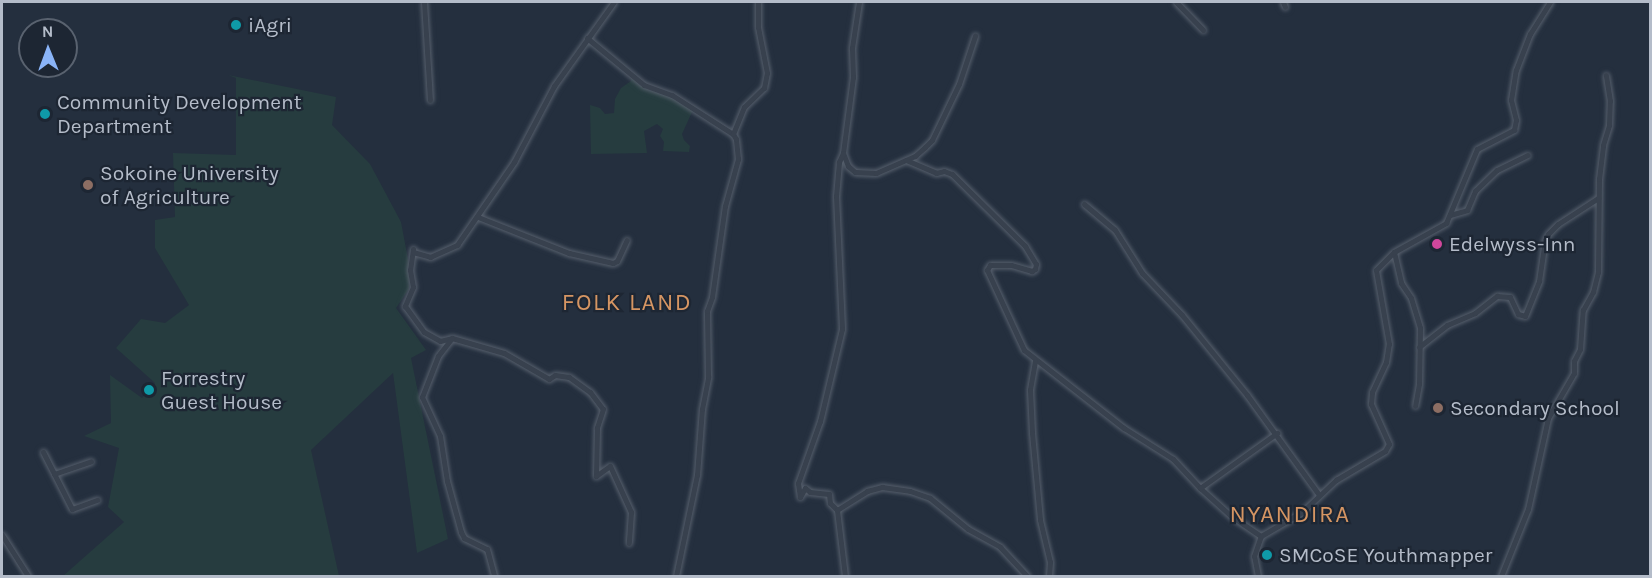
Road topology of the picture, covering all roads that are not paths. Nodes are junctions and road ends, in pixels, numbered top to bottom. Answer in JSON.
{"nodes":[{"id":1,"x":424,"y":2,"type":"edge"},
{"id":2,"x":614,"y":2,"type":"edge"},
{"id":3,"x":758,"y":2,"type":"edge"},
{"id":4,"x":859,"y":2,"type":"edge"},
{"id":5,"x":1176,"y":2,"type":"edge"},
{"id":6,"x":1548,"y":2,"type":"edge"},
{"id":7,"x":1203,"y":30,"type":"dead end"},
{"id":8,"x":975,"y":36,"type":"dead end"},
{"id":9,"x":587,"y":38,"type":"junction"},
{"id":10,"x":1606,"y":75,"type":"dead end"},
{"id":11,"x":430,"y":100,"type":"dead end"},
{"id":12,"x":733,"y":134,"type":"junction"},
{"id":13,"x":843,"y":153,"type":"junction"},
{"id":14,"x":1528,"y":155,"type":"dead end"},
{"id":15,"x":906,"y":160,"type":"junction"},
{"id":16,"x":1598,"y":198,"type":"junction"},
{"id":17,"x":1084,"y":204,"type":"dead end"},
{"id":18,"x":1450,"y":215,"type":"junction"},
{"id":19,"x":478,"y":218,"type":"junction"},
{"id":20,"x":627,"y":240,"type":"dead end"},
{"id":21,"x":1394,"y":252,"type":"junction"},
{"id":22,"x":452,"y":338,"type":"junction"},
{"id":23,"x":1419,"y":347,"type":"junction"},
{"id":24,"x":1035,"y":361,"type":"junction"},
{"id":25,"x":1415,"y":406,"type":"dead end"},
{"id":26,"x":1277,"y":433,"type":"junction"},
{"id":27,"x":43,"y":452,"type":"dead end"},
{"id":28,"x":91,"y":461,"type":"dead end"},
{"id":29,"x":54,"y":474,"type":"junction"},
{"id":30,"x":1200,"y":488,"type":"junction"},
{"id":31,"x":1319,"y":495,"type":"junction"},
{"id":32,"x":97,"y":500,"type":"dead end"},
{"id":33,"x":837,"y":510,"type":"junction"},
{"id":34,"x":2,"y":535,"type":"edge"},
{"id":35,"x":1261,"y":536,"type":"junction"},
{"id":36,"x":629,"y":543,"type":"dead end"},
{"id":37,"x":28,"y":576,"type":"edge"},
{"id":38,"x":494,"y":576,"type":"edge"},
{"id":39,"x":676,"y":576,"type":"edge"},
{"id":40,"x":845,"y":576,"type":"edge"},
{"id":41,"x":1027,"y":576,"type":"edge"},
{"id":42,"x":1049,"y":576,"type":"edge"},
{"id":43,"x":1258,"y":576,"type":"edge"},
{"id":44,"x":1501,"y":576,"type":"edge"}],
"edges":[{"from":1,"to":11,"type":"street"},
{"from":2,"to":9,"type":"street"},
{"from":3,"to":12,"type":"street"},
{"from":4,"to":13,"type":"street"},
{"from":5,"to":7,"type":"street"},
{"from":6,"to":18,"type":"street"},
{"from":8,"to":15,"type":"street"},
{"from":9,"to":12,"type":"street"},
{"from":9,"to":19,"type":"street"},
{"from":10,"to":16,"type":"street"},
{"from":12,"to":39,"type":"street"},
{"from":13,"to":15,"type":"street"},
{"from":13,"to":33,"type":"street"},
{"from":14,"to":18,"type":"street"},
{"from":15,"to":24,"type":"street"},
{"from":16,"to":23,"type":"street"},
{"from":16,"to":44,"type":"street"},
{"from":17,"to":26,"type":"street"},
{"from":18,"to":21,"type":"street"},
{"from":19,"to":20,"type":"street"},
{"from":19,"to":22,"type":"street"},
{"from":21,"to":23,"type":"street"},
{"from":21,"to":31,"type":"street"},
{"from":22,"to":36,"type":"street"},
{"from":22,"to":38,"type":"street"},
{"from":23,"to":25,"type":"street"},
{"from":24,"to":30,"type":"street"},
{"from":24,"to":42,"type":"street"},
{"from":26,"to":30,"type":"street"},
{"from":26,"to":31,"type":"street"},
{"from":27,"to":29,"type":"street"},
{"from":28,"to":29,"type":"street"},
{"from":29,"to":32,"type":"street"},
{"from":30,"to":35,"type":"street"},
{"from":31,"to":35,"type":"street"},
{"from":33,"to":40,"type":"street"},
{"from":33,"to":41,"type":"street"},
{"from":34,"to":37,"type":"street"},
{"from":35,"to":43,"type":"street"}]}
